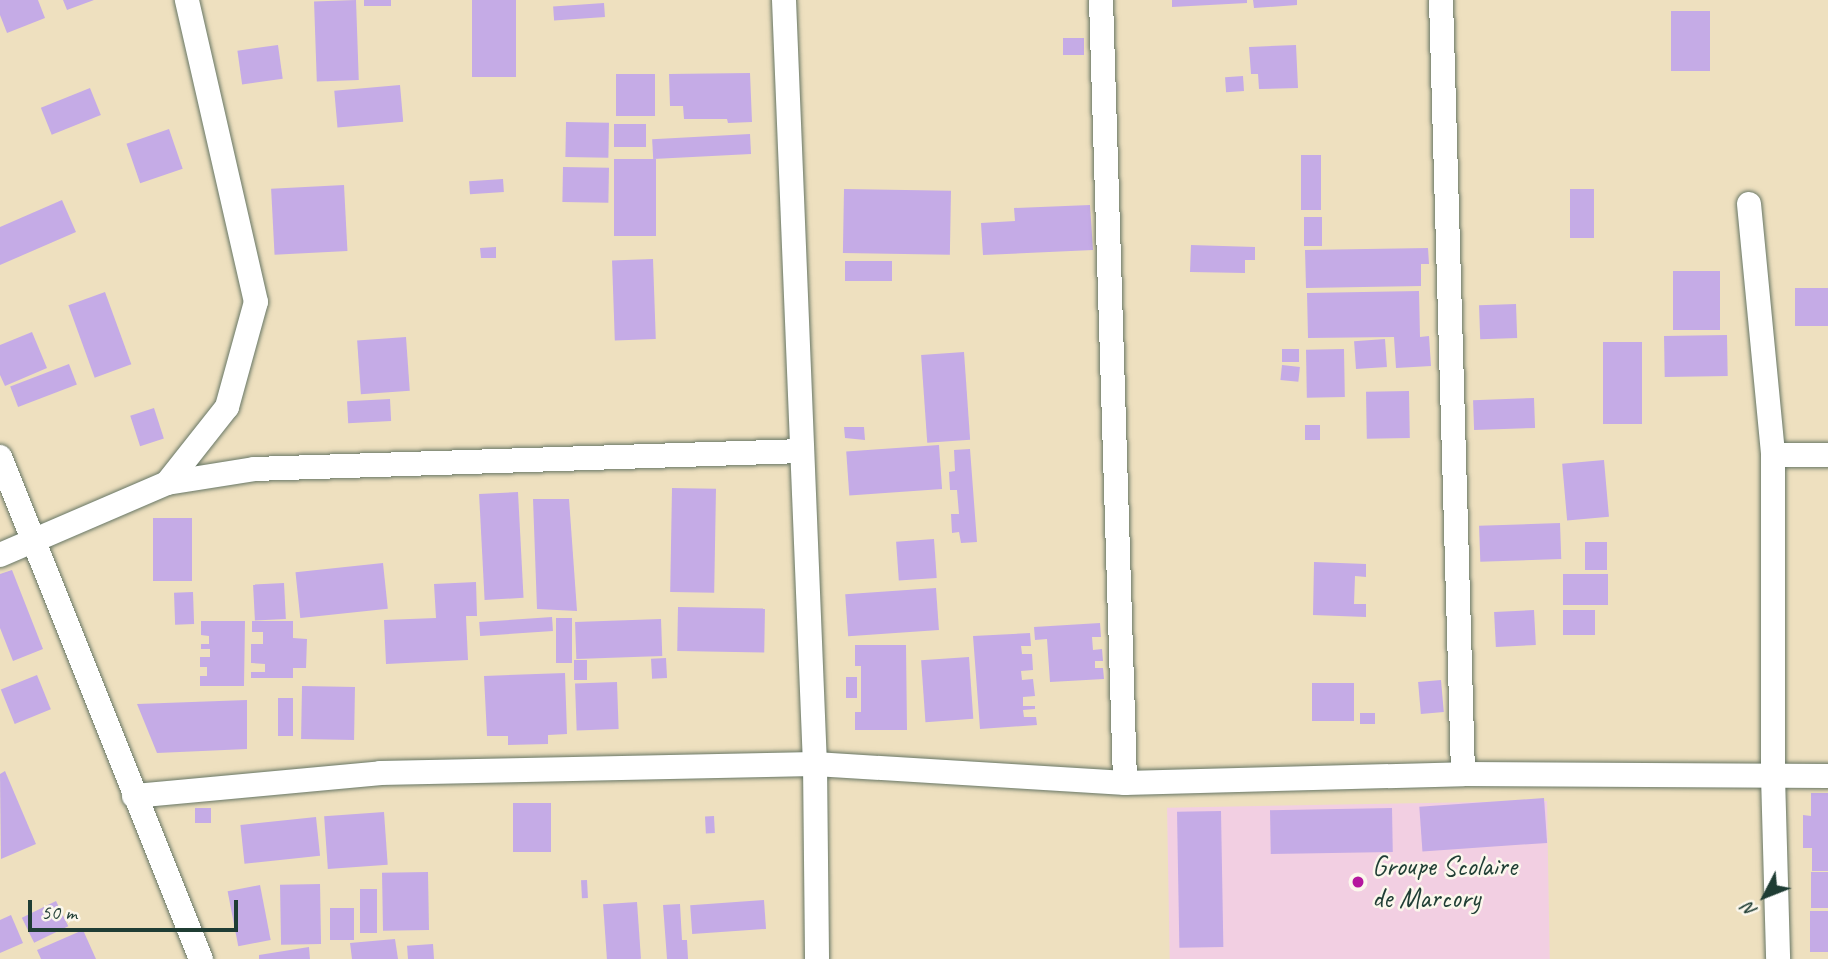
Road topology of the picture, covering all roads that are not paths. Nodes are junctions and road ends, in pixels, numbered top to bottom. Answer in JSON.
{"nodes":[{"id":1,"x":187,"y":0,"type":"edge"},
{"id":2,"x":784,"y":0,"type":"edge"},
{"id":3,"x":1101,"y":0,"type":"edge"},
{"id":4,"x":1441,"y":0,"type":"edge"},
{"id":5,"x":1749,"y":204,"type":"dead end"},
{"id":6,"x":801,"y":451,"type":"junction"},
{"id":7,"x":1773,"y":455,"type":"junction"},
{"id":8,"x":1828,"y":455,"type":"edge"},
{"id":9,"x":0,"y":457,"type":"edge"},
{"id":10,"x":167,"y":483,"type":"junction"},
{"id":11,"x":34,"y":541,"type":"junction"},
{"id":12,"x":0,"y":555,"type":"edge"},
{"id":13,"x":815,"y":764,"type":"junction"},
{"id":14,"x":1463,"y":774,"type":"junction"},
{"id":15,"x":1773,"y":776,"type":"junction"},
{"id":16,"x":1828,"y":776,"type":"edge"},
{"id":17,"x":1125,"y":783,"type":"junction"},
{"id":18,"x":134,"y":796,"type":"junction"},
{"id":19,"x":201,"y":959,"type":"edge"},
{"id":20,"x":817,"y":959,"type":"edge"},
{"id":21,"x":1778,"y":959,"type":"edge"}],
"edges":[{"from":1,"to":10,"type":"street"},
{"from":2,"to":6,"type":"street"},
{"from":3,"to":17,"type":"street"},
{"from":4,"to":14,"type":"street"},
{"from":5,"to":7,"type":"street"},
{"from":6,"to":10,"type":"street"},
{"from":6,"to":13,"type":"street"},
{"from":7,"to":8,"type":"street"},
{"from":7,"to":15,"type":"street"},
{"from":9,"to":11,"type":"street"},
{"from":10,"to":11,"type":"street"},
{"from":11,"to":12,"type":"street"},
{"from":11,"to":18,"type":"street"},
{"from":13,"to":17,"type":"street"},
{"from":13,"to":18,"type":"street"},
{"from":13,"to":20,"type":"street"},
{"from":14,"to":15,"type":"street"},
{"from":14,"to":17,"type":"street"},
{"from":15,"to":16,"type":"street"},
{"from":15,"to":21,"type":"street"},
{"from":18,"to":19,"type":"street"}]}
